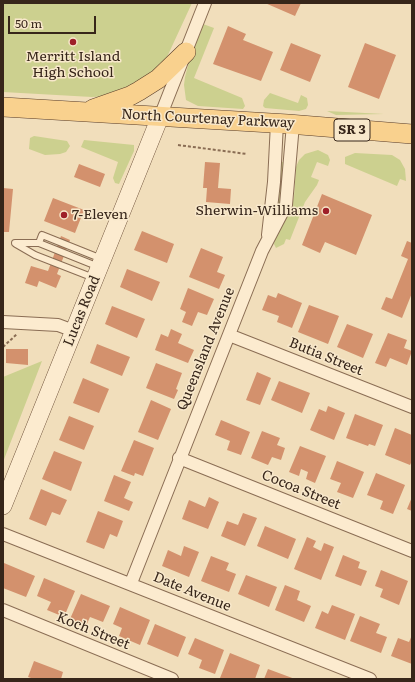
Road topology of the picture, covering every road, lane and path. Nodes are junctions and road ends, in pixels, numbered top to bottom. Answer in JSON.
{"nodes":[{"id":1,"x":205,"y":3,"type":"edge"},
{"id":2,"x":186,"y":52,"type":"junction"},
{"id":3,"x":3,"y":107,"type":"edge"},
{"id":4,"x":84,"y":112,"type":"junction"},
{"id":5,"x":160,"y":117,"type":"junction"},
{"id":6,"x":285,"y":124,"type":"junction"},
{"id":7,"x":412,"y":134,"type":"edge"},
{"id":8,"x":178,"y":145,"type":"dead end"},
{"id":9,"x":246,"y":154,"type":"dead end"},
{"id":10,"x":99,"y":268,"type":"junction"},
{"id":11,"x":3,"y":322,"type":"edge"},
{"id":12,"x":74,"y":331,"type":"junction"},
{"id":13,"x":229,"y":335,"type":"junction"},
{"id":14,"x":412,"y":408,"type":"edge"},
{"id":15,"x":179,"y":458,"type":"junction"},
{"id":16,"x":3,"y":506,"type":"edge"},
{"id":17,"x":3,"y":534,"type":"edge"},
{"id":18,"x":412,"y":551,"type":"edge"},
{"id":19,"x":130,"y":583,"type":"junction"},
{"id":20,"x":3,"y":610,"type":"edge"},
{"id":21,"x":172,"y":679,"type":"edge"},
{"id":22,"x":370,"y":679,"type":"edge"}],
"edges":[{"from":1,"to":2,"type":"street"},
{"from":2,"to":4,"type":"main road"},
{"from":2,"to":5,"type":"street"},
{"from":3,"to":4,"type":"main road","name":"North Courtenay Parkway","number":"SR 3"},
{"from":4,"to":5,"type":"main road","name":"North Courtenay Parkway","number":"SR 3"},
{"from":5,"to":6,"type":"main road","name":"North Courtenay Parkway","number":"SR 3"},
{"from":5,"to":10,"type":"street","name":"Lucas Road"},
{"from":6,"to":7,"type":"main road","name":"North Courtenay Parkway","number":"SR 3"},
{"from":6,"to":13,"type":"street","name":"Queensland Avenue"},
{"from":8,"to":9,"type":"path"},
{"from":10,"to":10,"type":"lane"},
{"from":10,"to":12,"type":"street","name":"Lucas Road"},
{"from":11,"to":12,"type":"street"},
{"from":12,"to":16,"type":"street","name":"Lucas Road"},
{"from":13,"to":14,"type":"street","name":"Butia Street"},
{"from":13,"to":15,"type":"street","name":"Queensland Avenue"},
{"from":15,"to":18,"type":"street","name":"Cocoa Street"},
{"from":15,"to":19,"type":"street","name":"Queensland Avenue"},
{"from":17,"to":19,"type":"street","name":"Date Avenue"},
{"from":19,"to":22,"type":"street","name":"Date Avenue"},
{"from":20,"to":21,"type":"street","name":"Koch Street"}]}
